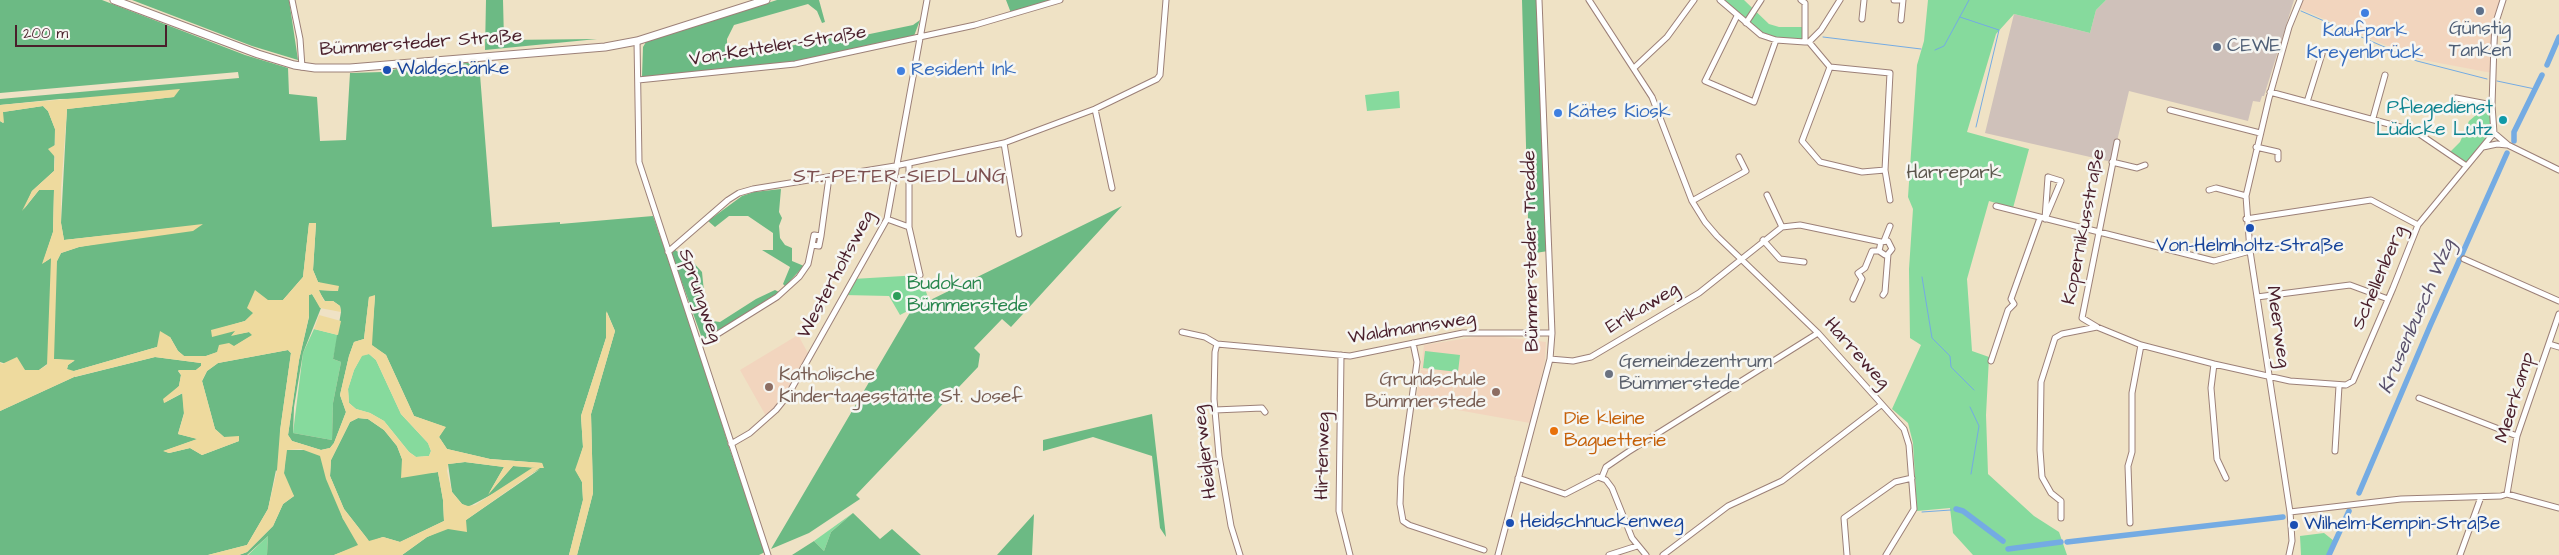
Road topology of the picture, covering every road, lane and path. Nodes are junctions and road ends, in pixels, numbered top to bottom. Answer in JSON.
{"nodes":[{"id":1,"x":114,"y":0,"type":"edge"},
{"id":2,"x":292,"y":0,"type":"edge"},
{"id":3,"x":766,"y":0,"type":"edge"},
{"id":4,"x":927,"y":0,"type":"edge"},
{"id":5,"x":1060,"y":0,"type":"edge"},
{"id":6,"x":1166,"y":0,"type":"edge"},
{"id":7,"x":1539,"y":0,"type":"edge"},
{"id":8,"x":1589,"y":0,"type":"edge"},
{"id":9,"x":1694,"y":0,"type":"edge"},
{"id":10,"x":1720,"y":0,"type":"edge"},
{"id":11,"x":1761,"y":0,"type":"edge"},
{"id":12,"x":1801,"y":0,"type":"edge"},
{"id":13,"x":1840,"y":0,"type":"edge"},
{"id":14,"x":1864,"y":0,"type":"edge"},
{"id":15,"x":1894,"y":0,"type":"edge"},
{"id":16,"x":1902,"y":0,"type":"edge"},
{"id":17,"x":2300,"y":0,"type":"edge"},
{"id":18,"x":2504,"y":0,"type":"edge"},
{"id":19,"x":1737,"y":16,"type":"junction"},
{"id":20,"x":1862,"y":19,"type":"dead end"},
{"id":21,"x":1901,"y":20,"type":"dead end"},
{"id":22,"x":1746,"y":23,"type":"junction"},
{"id":23,"x":921,"y":38,"type":"junction"},
{"id":24,"x":1776,"y":40,"type":"junction"},
{"id":25,"x":637,"y":41,"type":"junction"},
{"id":26,"x":1807,"y":42,"type":"junction"},
{"id":27,"x":2322,"y":54,"type":"dead end"},
{"id":28,"x":302,"y":67,"type":"junction"},
{"id":29,"x":1830,"y":67,"type":"junction"},
{"id":30,"x":1634,"y":68,"type":"junction"},
{"id":31,"x":2385,"y":75,"type":"dead end"},
{"id":32,"x":638,"y":80,"type":"junction"},
{"id":33,"x":2270,"y":92,"type":"junction"},
{"id":34,"x":2456,"y":98,"type":"dead end"},
{"id":35,"x":2307,"y":102,"type":"junction"},
{"id":36,"x":2492,"y":105,"type":"junction"},
{"id":37,"x":1095,"y":109,"type":"junction"},
{"id":38,"x":2170,"y":110,"type":"dead end"},
{"id":39,"x":2373,"y":118,"type":"junction"},
{"id":40,"x":2260,"y":133,"type":"junction"},
{"id":41,"x":2494,"y":133,"type":"junction"},
{"id":42,"x":2117,"y":142,"type":"dead end"},
{"id":43,"x":1004,"y":143,"type":"junction"},
{"id":44,"x":2508,"y":145,"type":"junction"},
{"id":45,"x":2256,"y":147,"type":"junction"},
{"id":46,"x":2483,"y":147,"type":"junction"},
{"id":47,"x":1739,"y":157,"type":"dead end"},
{"id":48,"x":2278,"y":159,"type":"dead end"},
{"id":49,"x":2112,"y":162,"type":"junction"},
{"id":50,"x":909,"y":163,"type":"junction"},
{"id":51,"x":2145,"y":165,"type":"dead end"},
{"id":52,"x":2465,"y":165,"type":"junction"},
{"id":53,"x":895,"y":166,"type":"junction"},
{"id":54,"x":1885,"y":170,"type":"junction"},
{"id":55,"x":2559,"y":170,"type":"edge"},
{"id":56,"x":829,"y":177,"type":"junction"},
{"id":57,"x":1112,"y":188,"type":"dead end"},
{"id":58,"x":2209,"y":190,"type":"dead end"},
{"id":59,"x":1767,"y":195,"type":"dead end"},
{"id":60,"x":2246,"y":196,"type":"junction"},
{"id":61,"x":1890,"y":200,"type":"dead end"},
{"id":62,"x":1692,"y":201,"type":"junction"},
{"id":63,"x":1996,"y":206,"type":"dead end"},
{"id":64,"x":2042,"y":218,"type":"junction"},
{"id":65,"x":887,"y":219,"type":"junction"},
{"id":66,"x":2246,"y":219,"type":"junction"},
{"id":67,"x":2418,"y":225,"type":"junction"},
{"id":68,"x":1890,"y":226,"type":"dead end"},
{"id":69,"x":909,"y":227,"type":"junction"},
{"id":70,"x":1782,"y":227,"type":"junction"},
{"id":71,"x":2099,"y":233,"type":"junction"},
{"id":72,"x":1019,"y":234,"type":"dead end"},
{"id":73,"x":1763,"y":240,"type":"junction"},
{"id":74,"x":1882,"y":241,"type":"junction"},
{"id":75,"x":1879,"y":251,"type":"junction"},
{"id":76,"x":2250,"y":251,"type":"junction"},
{"id":77,"x":668,"y":252,"type":"junction"},
{"id":78,"x":1888,"y":254,"type":"junction"},
{"id":79,"x":1741,"y":259,"type":"junction"},
{"id":80,"x":2464,"y":259,"type":"dead end"},
{"id":81,"x":1804,"y":262,"type":"dead end"},
{"id":82,"x":920,"y":275,"type":"dead end"},
{"id":83,"x":1883,"y":295,"type":"dead end"},
{"id":84,"x":2257,"y":297,"type":"junction"},
{"id":85,"x":1853,"y":299,"type":"dead end"},
{"id":86,"x":2388,"y":299,"type":"junction"},
{"id":87,"x":2559,"y":301,"type":"edge"},
{"id":88,"x":2559,"y":314,"type":"edge"},
{"id":89,"x":2082,"y":318,"type":"junction"},
{"id":90,"x":2097,"y":327,"type":"junction"},
{"id":91,"x":2078,"y":331,"type":"junction"},
{"id":92,"x":1182,"y":332,"type":"dead end"},
{"id":93,"x":1552,"y":333,"type":"junction"},
{"id":94,"x":1818,"y":333,"type":"junction"},
{"id":95,"x":1414,"y":343,"type":"junction"},
{"id":96,"x":700,"y":344,"type":"junction"},
{"id":97,"x":1217,"y":344,"type":"junction"},
{"id":98,"x":2549,"y":344,"type":"junction"},
{"id":99,"x":2141,"y":345,"type":"junction"},
{"id":100,"x":2559,"y":348,"type":"edge"},
{"id":101,"x":1341,"y":355,"type":"junction"},
{"id":102,"x":1550,"y":359,"type":"junction"},
{"id":103,"x":1991,"y":361,"type":"dead end"},
{"id":104,"x":2214,"y":364,"type":"junction"},
{"id":105,"x":2269,"y":378,"type":"junction"},
{"id":106,"x":2339,"y":386,"type":"junction"},
{"id":107,"x":2419,"y":398,"type":"dead end"},
{"id":108,"x":1881,"y":405,"type":"junction"},
{"id":109,"x":1215,"y":410,"type":"junction"},
{"id":110,"x":1265,"y":412,"type":"dead end"},
{"id":111,"x":2517,"y":436,"type":"junction"},
{"id":112,"x":731,"y":444,"type":"junction"},
{"id":113,"x":2335,"y":451,"type":"dead end"},
{"id":114,"x":1518,"y":478,"type":"junction"},
{"id":115,"x":1602,"y":478,"type":"junction"},
{"id":116,"x":1912,"y":478,"type":"junction"},
{"id":117,"x":2226,"y":478,"type":"dead end"},
{"id":118,"x":2507,"y":494,"type":"junction"},
{"id":119,"x":2481,"y":497,"type":"junction"},
{"id":120,"x":2559,"y":508,"type":"edge"},
{"id":121,"x":2290,"y":512,"type":"junction"},
{"id":122,"x":2061,"y":518,"type":"dead end"},
{"id":123,"x":2130,"y":523,"type":"dead end"},
{"id":124,"x":1637,"y":546,"type":"junction"},
{"id":125,"x":1484,"y":550,"type":"dead end"},
{"id":126,"x":768,"y":555,"type":"edge"},
{"id":127,"x":1240,"y":555,"type":"edge"},
{"id":128,"x":1350,"y":555,"type":"edge"},
{"id":129,"x":1498,"y":555,"type":"edge"},
{"id":130,"x":1609,"y":555,"type":"edge"},
{"id":131,"x":1646,"y":555,"type":"edge"},
{"id":132,"x":1663,"y":555,"type":"edge"},
{"id":133,"x":1848,"y":555,"type":"edge"},
{"id":134,"x":1886,"y":555,"type":"edge"},
{"id":135,"x":2289,"y":555,"type":"edge"},
{"id":136,"x":2460,"y":555,"type":"edge"}],
"edges":[{"from":1,"to":28,"type":"street","name":"Bümmersteder Straße"},
{"from":2,"to":28,"type":"street"},
{"from":3,"to":25,"type":"street","name":"Bümmersteder Straße"},
{"from":4,"to":23,"type":"street","name":"Westerholtsweg"},
{"from":5,"to":23,"type":"street","name":"Von-Ketteler-Straße"},
{"from":6,"to":37,"type":"street"},
{"from":7,"to":93,"type":"street","name":"Bümmersteder Tredde"},
{"from":8,"to":30,"type":"street","name":"Harreweg"},
{"from":9,"to":30,"type":"street"},
{"from":10,"to":19,"type":"street"},
{"from":11,"to":22,"type":"street"},
{"from":12,"to":26,"type":"street"},
{"from":13,"to":26,"type":"street"},
{"from":14,"to":20,"type":"street"},
{"from":15,"to":16,"type":"street"},
{"from":16,"to":21,"type":"street"},
{"from":17,"to":33,"type":"street","name":"Meerweg"},
{"from":18,"to":36,"type":"street"},
{"from":19,"to":22,"type":"street"},
{"from":19,"to":24,"type":"street"},
{"from":22,"to":24,"type":"street"},
{"from":23,"to":32,"type":"street","name":"Von-Ketteler-Straße"},
{"from":23,"to":53,"type":"street","name":"Westerholtsweg"},
{"from":24,"to":26,"type":"street"},
{"from":25,"to":28,"type":"street","name":"Bümmersteder Straße"},
{"from":25,"to":32,"type":"street","name":"Sprungweg"},
{"from":26,"to":29,"type":"street"},
{"from":27,"to":35,"type":"street"},
{"from":29,"to":54,"type":"street"},
{"from":29,"to":54,"type":"street"},
{"from":30,"to":62,"type":"street","name":"Harreweg"},
{"from":31,"to":39,"type":"street"},
{"from":32,"to":77,"type":"street","name":"Sprungweg"},
{"from":33,"to":35,"type":"street"},
{"from":33,"to":40,"type":"street","name":"Meerweg"},
{"from":34,"to":36,"type":"street"},
{"from":35,"to":39,"type":"street"},
{"from":36,"to":41,"type":"street"},
{"from":37,"to":43,"type":"street"},
{"from":37,"to":57,"type":"street"},
{"from":38,"to":40,"type":"street"},
{"from":39,"to":52,"type":"street"},
{"from":40,"to":45,"type":"street","name":"Meerweg"},
{"from":41,"to":44,"type":"street"},
{"from":41,"to":46,"type":"street","name":"Schellenberg"},
{"from":42,"to":49,"type":"street","name":"Kopernikusstraße"},
{"from":43,"to":50,"type":"street"},
{"from":43,"to":72,"type":"street"},
{"from":44,"to":46,"type":"street"},
{"from":44,"to":55,"type":"street"},
{"from":45,"to":48,"type":"street"},
{"from":45,"to":60,"type":"street","name":"Meerweg"},
{"from":46,"to":52,"type":"street","name":"Schellenberg"},
{"from":47,"to":62,"type":"street"},
{"from":49,"to":51,"type":"street"},
{"from":49,"to":71,"type":"street","name":"Kopernikusstraße"},
{"from":50,"to":53,"type":"street"},
{"from":50,"to":69,"type":"street"},
{"from":52,"to":67,"type":"street","name":"Schellenberg"},
{"from":53,"to":56,"type":"street"},
{"from":53,"to":65,"type":"street","name":"Westerholtsweg"},
{"from":54,"to":61,"type":"street"},
{"from":56,"to":77,"type":"street"},
{"from":56,"to":96,"type":"street"},
{"from":58,"to":60,"type":"street"},
{"from":59,"to":70,"type":"street"},
{"from":60,"to":66,"type":"street","name":"Meerweg"},
{"from":62,"to":79,"type":"street","name":"Harreweg"},
{"from":63,"to":64,"type":"street"},
{"from":64,"to":64,"type":"street"},
{"from":64,"to":71,"type":"street"},
{"from":64,"to":103,"type":"street"},
{"from":65,"to":69,"type":"street"},
{"from":65,"to":112,"type":"street","name":"Westerholtsweg"},
{"from":66,"to":67,"type":"street"},
{"from":66,"to":76,"type":"street","name":"Meerweg"},
{"from":67,"to":86,"type":"street","name":"Schellenberg"},
{"from":68,"to":74,"type":"street"},
{"from":69,"to":82,"type":"street"},
{"from":70,"to":73,"type":"street","name":"Erikaweg"},
{"from":70,"to":74,"type":"street"},
{"from":71,"to":76,"type":"street"},
{"from":71,"to":89,"type":"street","name":"Kopernikusstraße"},
{"from":73,"to":79,"type":"street","name":"Erikaweg"},
{"from":73,"to":81,"type":"street"},
{"from":74,"to":75,"type":"street"},
{"from":74,"to":78,"type":"street"},
{"from":75,"to":78,"type":"street"},
{"from":75,"to":85,"type":"street"},
{"from":76,"to":84,"type":"street","name":"Meerweg"},
{"from":77,"to":96,"type":"street","name":"Sprungweg"},
{"from":78,"to":83,"type":"street"},
{"from":79,"to":94,"type":"street","name":"Harreweg"},
{"from":79,"to":102,"type":"street","name":"Erikaweg"},
{"from":80,"to":87,"type":"street"},
{"from":84,"to":86,"type":"street"},
{"from":84,"to":105,"type":"street","name":"Meerweg"},
{"from":86,"to":106,"type":"street","name":"Schellenberg"},
{"from":88,"to":98,"type":"street","name":"Meerkamp"},
{"from":89,"to":90,"type":"street","name":"Kopernikusstraße"},
{"from":89,"to":91,"type":"street","name":"Kopernikusstraße"},
{"from":90,"to":91,"type":"street"},
{"from":90,"to":99,"type":"street","name":"Kopernikusstraße"},
{"from":91,"to":122,"type":"street"},
{"from":92,"to":97,"type":"street","name":"Waldmannsweg"},
{"from":93,"to":95,"type":"street","name":"Waldmannsweg"},
{"from":93,"to":102,"type":"street","name":"Bümmersteder Tredde"},
{"from":94,"to":108,"type":"street","name":"Harreweg"},
{"from":94,"to":115,"type":"street"},
{"from":95,"to":101,"type":"street","name":"Waldmannsweg"},
{"from":95,"to":125,"type":"street"},
{"from":96,"to":112,"type":"street","name":"Sprungweg"},
{"from":97,"to":101,"type":"street","name":"Waldmannsweg"},
{"from":97,"to":109,"type":"street","name":"Heidjerweg"},
{"from":98,"to":100,"type":"street"},
{"from":98,"to":111,"type":"street","name":"Meerkamp"},
{"from":99,"to":104,"type":"street","name":"Kopernikusstraße"},
{"from":99,"to":123,"type":"street"},
{"from":101,"to":128,"type":"street","name":"Hirtenweg"},
{"from":102,"to":114,"type":"street","name":"Bümmersteder Tredde"},
{"from":104,"to":105,"type":"street","name":"Kopernikusstraße"},
{"from":104,"to":117,"type":"street"},
{"from":105,"to":106,"type":"street","name":"Kopernikusstraße"},
{"from":105,"to":121,"type":"street","name":"Meerweg"},
{"from":106,"to":113,"type":"street"},
{"from":107,"to":111,"type":"street"},
{"from":108,"to":116,"type":"street","name":"Harreweg"},
{"from":108,"to":132,"type":"street"},
{"from":109,"to":110,"type":"street"},
{"from":109,"to":127,"type":"street","name":"Heidjerweg"},
{"from":111,"to":118,"type":"street","name":"Meerkamp"},
{"from":112,"to":126,"type":"street","name":"Sprungweg"},
{"from":114,"to":115,"type":"street"},
{"from":114,"to":129,"type":"street","name":"Bümmersteder Tredde"},
{"from":115,"to":124,"type":"street"},
{"from":116,"to":133,"type":"street"},
{"from":116,"to":134,"type":"street","name":"Harreweg"},
{"from":118,"to":119,"type":"street"},
{"from":118,"to":120,"type":"street"},
{"from":119,"to":121,"type":"street"},
{"from":119,"to":136,"type":"street"},
{"from":121,"to":135,"type":"street","name":"Meerweg"},
{"from":124,"to":130,"type":"street"},
{"from":124,"to":131,"type":"street"}]}
